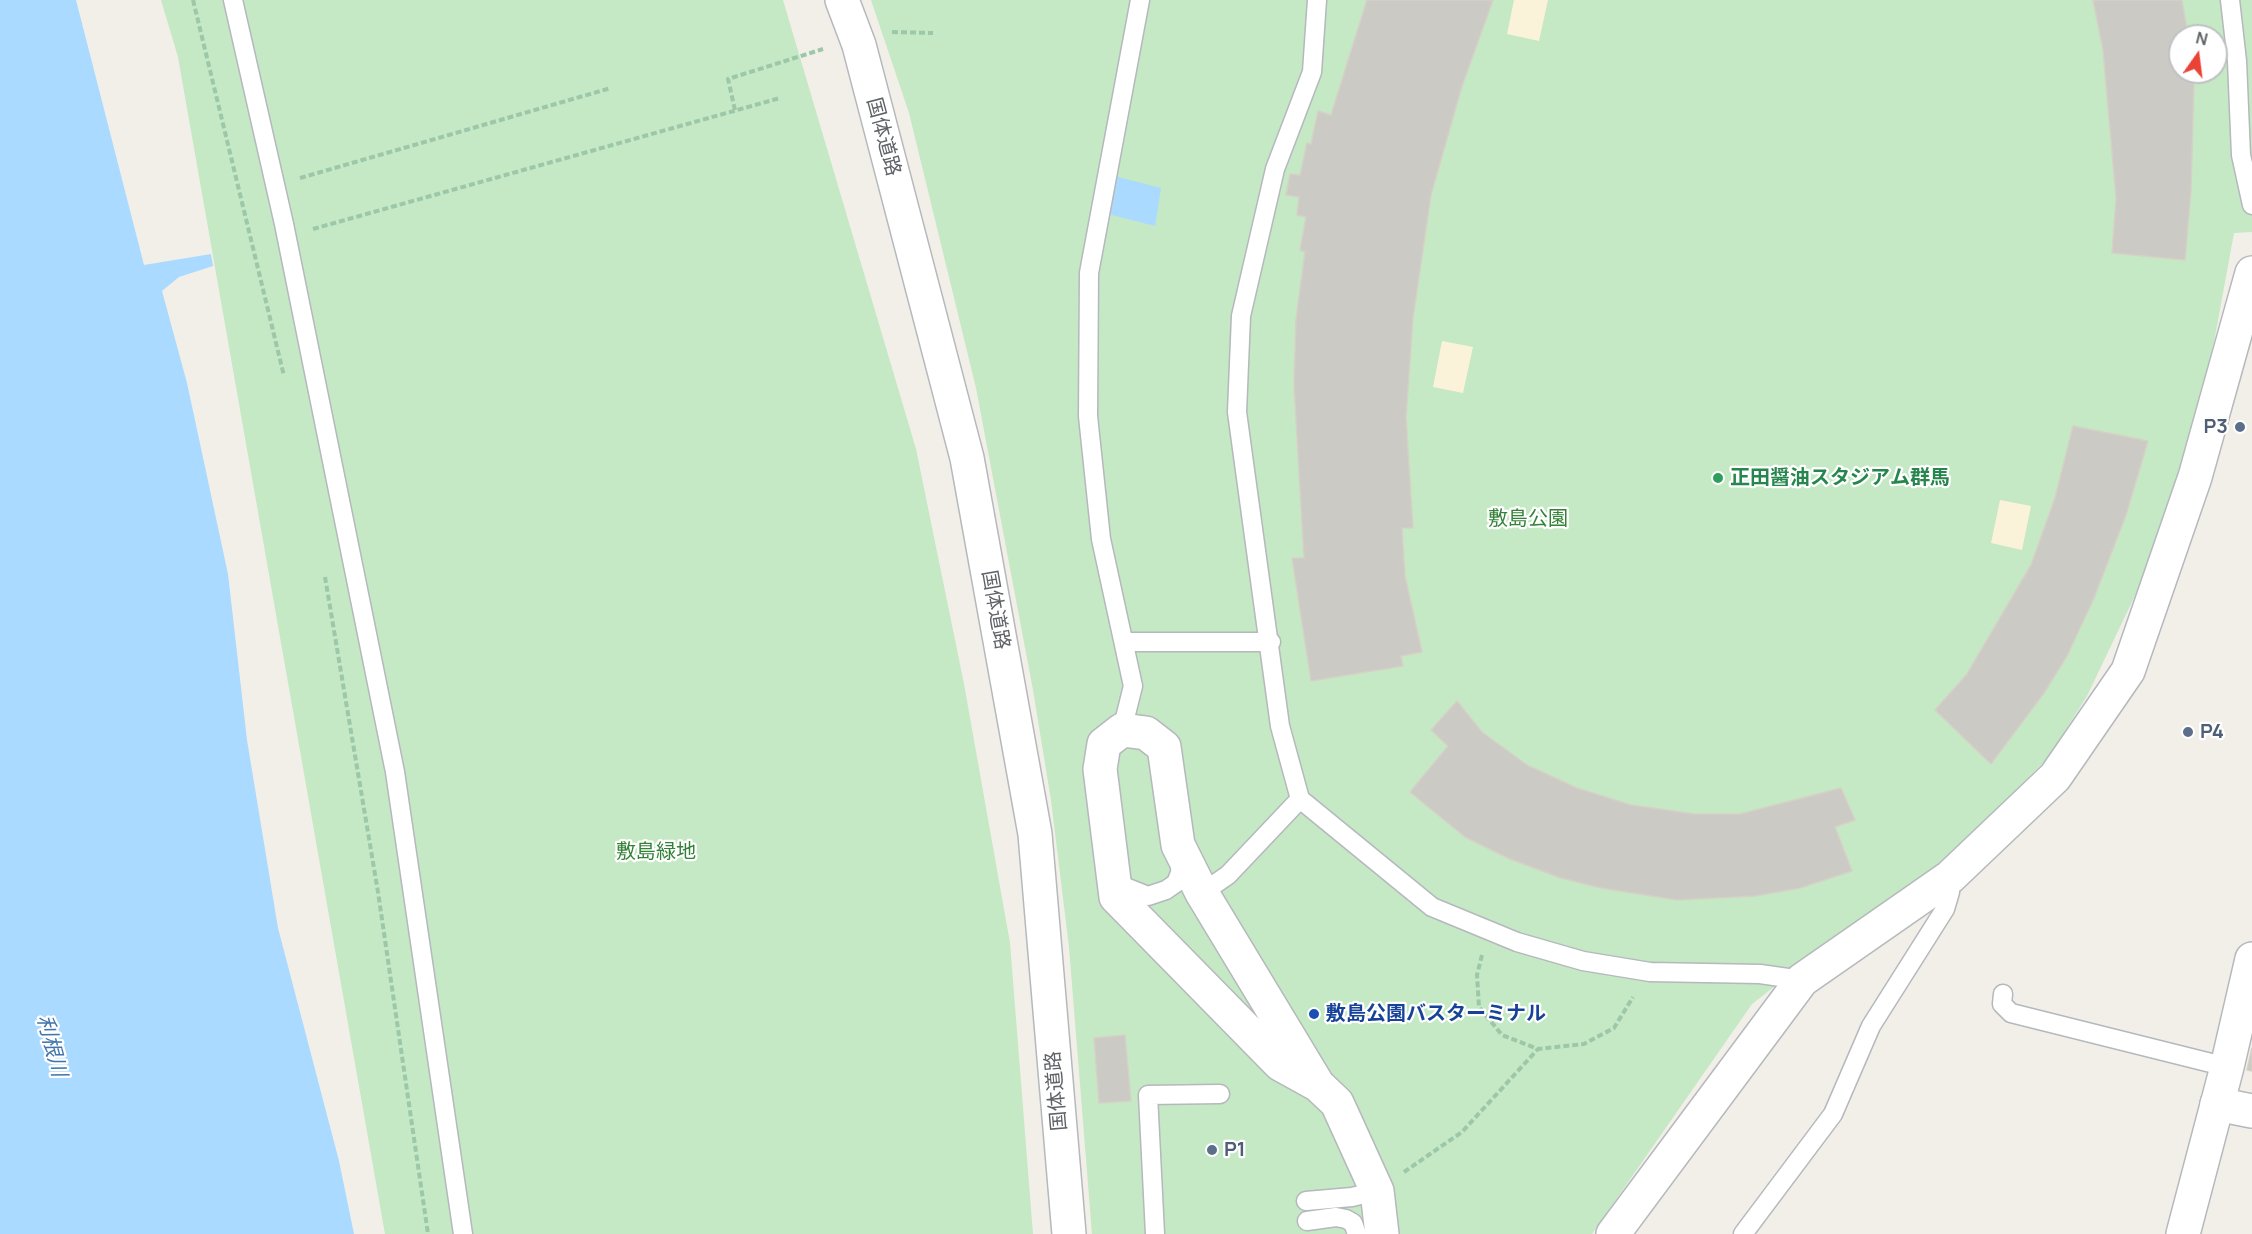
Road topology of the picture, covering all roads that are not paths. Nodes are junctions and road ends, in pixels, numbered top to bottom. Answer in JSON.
{"nodes":[{"id":1,"x":233,"y":0,"type":"edge"},
{"id":2,"x":842,"y":0,"type":"edge"},
{"id":3,"x":1140,"y":0,"type":"edge"},
{"id":4,"x":1317,"y":0,"type":"edge"},
{"id":5,"x":2230,"y":0,"type":"edge"},
{"id":6,"x":2252,"y":205,"type":"edge"},
{"id":7,"x":2252,"y":273,"type":"edge"},
{"id":8,"x":1124,"y":642,"type":"junction"},
{"id":9,"x":1271,"y":642,"type":"junction"},
{"id":10,"x":1122,"y":730,"type":"junction"},
{"id":11,"x":1300,"y":799,"type":"junction"},
{"id":12,"x":1178,"y":845,"type":"junction"},
{"id":13,"x":1950,"y":877,"type":"junction"},
{"id":14,"x":1202,"y":893,"type":"junction"},
{"id":15,"x":1116,"y":897,"type":"junction"},
{"id":16,"x":2252,"y":959,"type":"edge"},
{"id":17,"x":1802,"y":980,"type":"junction"},
{"id":18,"x":2003,"y":994,"type":"dead end"},
{"id":19,"x":2227,"y":1067,"type":"junction"},
{"id":20,"x":1318,"y":1085,"type":"junction"},
{"id":21,"x":1221,"y":1094,"type":"dead end"},
{"id":22,"x":2217,"y":1104,"type":"junction"},
{"id":23,"x":2252,"y":1111,"type":"edge"},
{"id":24,"x":1377,"y":1191,"type":"junction"},
{"id":25,"x":1306,"y":1201,"type":"dead end"},
{"id":26,"x":1307,"y":1221,"type":"dead end"},
{"id":27,"x":463,"y":1234,"type":"edge"},
{"id":28,"x":1070,"y":1234,"type":"edge"},
{"id":29,"x":1155,"y":1234,"type":"edge"},
{"id":30,"x":1357,"y":1234,"type":"edge"},
{"id":31,"x":1382,"y":1234,"type":"edge"},
{"id":32,"x":1613,"y":1234,"type":"edge"},
{"id":33,"x":1743,"y":1234,"type":"edge"},
{"id":34,"x":2183,"y":1234,"type":"edge"}],
"edges":[{"from":1,"to":27,"type":"lane"},
{"from":2,"to":28,"type":"street","name":"国体道路"},
{"from":3,"to":8,"type":"lane"},
{"from":4,"to":9,"type":"lane"},
{"from":5,"to":6,"type":"lane"},
{"from":7,"to":13,"type":"street"},
{"from":8,"to":9,"type":"lane"},
{"from":8,"to":10,"type":"lane"},
{"from":9,"to":11,"type":"lane"},
{"from":10,"to":12,"type":"street"},
{"from":10,"to":15,"type":"street"},
{"from":11,"to":14,"type":"lane"},
{"from":11,"to":17,"type":"lane"},
{"from":12,"to":14,"type":"street"},
{"from":12,"to":15,"type":"lane"},
{"from":13,"to":17,"type":"street"},
{"from":13,"to":33,"type":"lane"},
{"from":14,"to":20,"type":"street"},
{"from":15,"to":20,"type":"street"},
{"from":16,"to":19,"type":"street"},
{"from":17,"to":32,"type":"street"},
{"from":18,"to":19,"type":"lane"},
{"from":19,"to":22,"type":"street"},
{"from":20,"to":24,"type":"street"},
{"from":21,"to":29,"type":"lane"},
{"from":22,"to":23,"type":"street"},
{"from":22,"to":34,"type":"street"},
{"from":24,"to":25,"type":"lane"},
{"from":24,"to":31,"type":"street"},
{"from":26,"to":30,"type":"lane"}]}
